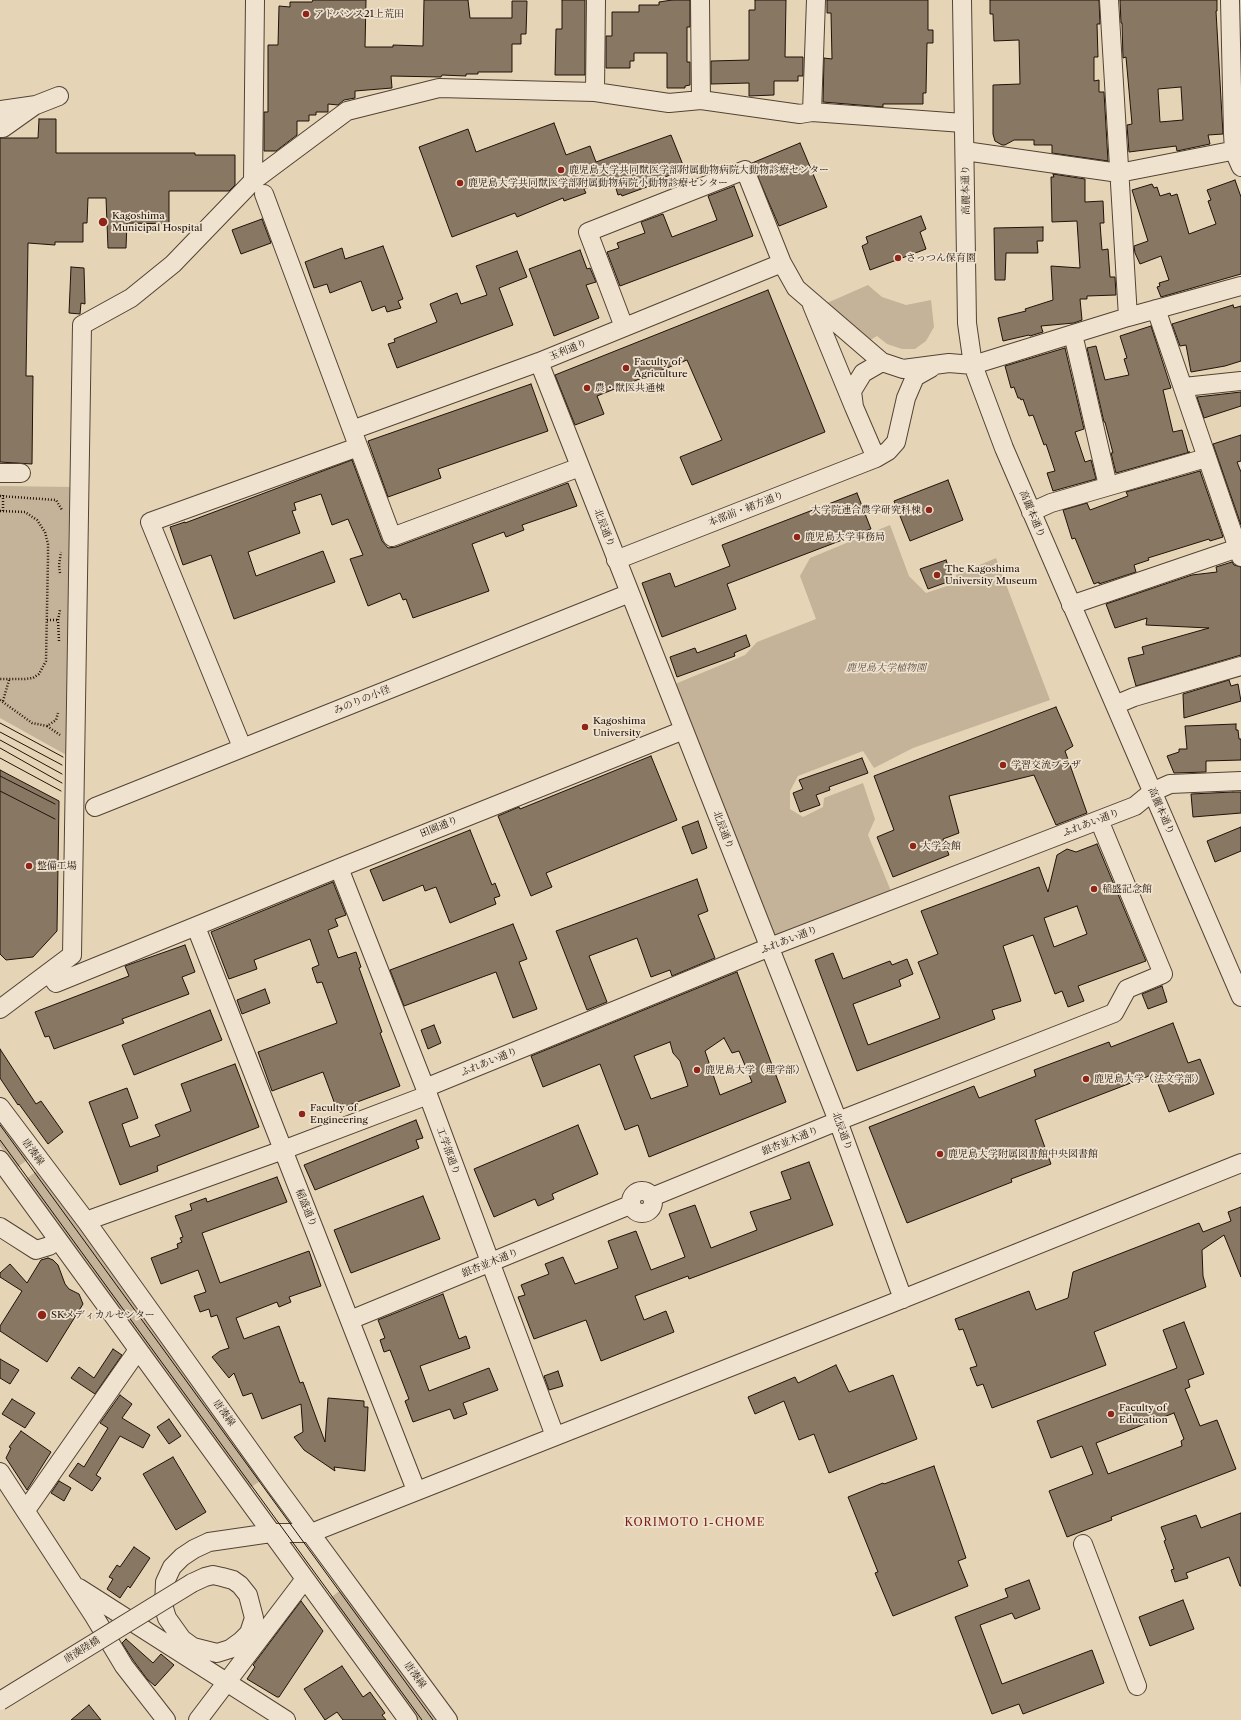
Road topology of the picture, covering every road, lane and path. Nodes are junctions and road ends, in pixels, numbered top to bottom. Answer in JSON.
{"nodes":[{"id":1,"x":255,"y":0,"type":"edge"},
{"id":2,"x":596,"y":0,"type":"edge"},
{"id":3,"x":700,"y":0,"type":"edge"},
{"id":4,"x":816,"y":0,"type":"edge"},
{"id":5,"x":962,"y":0,"type":"edge"},
{"id":6,"x":1109,"y":0,"type":"edge"},
{"id":7,"x":1230,"y":0,"type":"edge"},
{"id":8,"x":1236,"y":38,"type":"edge"},
{"id":9,"x":594,"y":92,"type":"junction"},
{"id":10,"x":59,"y":96,"type":"dead end"},
{"id":11,"x":701,"y":100,"type":"junction"},
{"id":12,"x":36,"y":105,"type":"junction"},
{"id":13,"x":0,"y":110,"type":"edge"},
{"id":14,"x":812,"y":112,"type":"junction"},
{"id":15,"x":963,"y":123,"type":"junction"},
{"id":16,"x":0,"y":128,"type":"edge"},
{"id":17,"x":1238,"y":150,"type":"edge"},
{"id":18,"x":965,"y":151,"type":"junction"},
{"id":19,"x":1241,"y":167,"type":"edge"},
{"id":20,"x":1119,"y":173,"type":"junction"},
{"id":21,"x":259,"y":188,"type":"junction"},
{"id":22,"x":782,"y":263,"type":"junction"},
{"id":23,"x":1241,"y":286,"type":"edge"},
{"id":24,"x":810,"y":301,"type":"junction"},
{"id":25,"x":1156,"y":310,"type":"junction"},
{"id":26,"x":1128,"y":317,"type":"junction"},
{"id":27,"x":624,"y":327,"type":"junction"},
{"id":28,"x":1073,"y":334,"type":"junction"},
{"id":29,"x":539,"y":362,"type":"junction"},
{"id":30,"x":882,"y":362,"type":"junction"},
{"id":31,"x":973,"y":365,"type":"junction"},
{"id":32,"x":934,"y":366,"type":"junction"},
{"id":33,"x":1241,"y":381,"type":"edge"},
{"id":34,"x":1184,"y":387,"type":"junction"},
{"id":35,"x":854,"y":408,"type":"junction"},
{"id":36,"x":352,"y":430,"type":"junction"},
{"id":37,"x":358,"y":447,"type":"junction"},
{"id":38,"x":876,"y":458,"type":"junction"},
{"id":39,"x":1206,"y":458,"type":"junction"},
{"id":40,"x":580,"y":466,"type":"junction"},
{"id":41,"x":0,"y":473,"type":"edge"},
{"id":42,"x":21,"y":473,"type":"dead end"},
{"id":43,"x":1108,"y":486,"type":"junction"},
{"id":44,"x":1,"y":496,"type":"edge"},
{"id":45,"x":1,"y":511,"type":"edge"},
{"id":46,"x":1031,"y":512,"type":"junction"},
{"id":47,"x":62,"y":514,"type":"dead end"},
{"id":48,"x":61,"y":551,"type":"dead end"},
{"id":49,"x":1240,"y":551,"type":"edge"},
{"id":50,"x":616,"y":560,"type":"junction"},
{"id":51,"x":62,"y":579,"type":"dead end"},
{"id":52,"x":630,"y":593,"type":"junction"},
{"id":53,"x":1071,"y":605,"type":"junction"},
{"id":54,"x":60,"y":608,"type":"dead end"},
{"id":55,"x":47,"y":620,"type":"junction"},
{"id":56,"x":58,"y":620,"type":"junction"},
{"id":57,"x":60,"y":645,"type":"dead end"},
{"id":58,"x":1241,"y":666,"type":"edge"},
{"id":59,"x":0,"y":679,"type":"edge"},
{"id":60,"x":9,"y":680,"type":"junction"},
{"id":61,"x":2,"y":700,"type":"edge"},
{"id":62,"x":1115,"y":705,"type":"junction"},
{"id":63,"x":60,"y":709,"type":"dead end"},
{"id":64,"x":684,"y":730,"type":"junction"},
{"id":65,"x":242,"y":747,"type":"junction"},
{"id":66,"x":1241,"y":781,"type":"edge"},
{"id":67,"x":1152,"y":792,"type":"junction"},
{"id":68,"x":95,"y":807,"type":"dead end"},
{"id":69,"x":1099,"y":820,"type":"junction"},
{"id":70,"x":339,"y":868,"type":"junction"},
{"id":71,"x":196,"y":927,"type":"junction"},
{"id":72,"x":770,"y":947,"type":"junction"},
{"id":73,"x":1236,"y":970,"type":"edge"},
{"id":74,"x":49,"y":973,"type":"junction"},
{"id":75,"x":1241,"y":997,"type":"edge"},
{"id":76,"x":0,"y":1009,"type":"edge"},
{"id":77,"x":426,"y":1092,"type":"junction"},
{"id":78,"x":0,"y":1107,"type":"edge"},
{"id":79,"x":838,"y":1121,"type":"junction"},
{"id":80,"x":283,"y":1150,"type":"junction"},
{"id":81,"x":0,"y":1160,"type":"edge"},
{"id":82,"x":1241,"y":1163,"type":"edge"},
{"id":83,"x":86,"y":1221,"type":"junction"},
{"id":84,"x":0,"y":1227,"type":"edge"},
{"id":85,"x":58,"y":1240,"type":"junction"},
{"id":86,"x":489,"y":1264,"type":"junction"},
{"id":87,"x":903,"y":1299,"type":"junction"},
{"id":88,"x":350,"y":1320,"type":"junction"},
{"id":89,"x":138,"y":1350,"type":"junction"},
{"id":90,"x":554,"y":1436,"type":"junction"},
{"id":91,"x":0,"y":1472,"type":"edge"},
{"id":92,"x":416,"y":1490,"type":"junction"},
{"id":93,"x":26,"y":1510,"type":"junction"},
{"id":94,"x":311,"y":1532,"type":"junction"},
{"id":95,"x":271,"y":1533,"type":"junction"},
{"id":96,"x":1083,"y":1544,"type":"dead end"},
{"id":97,"x":305,"y":1579,"type":"junction"},
{"id":98,"x":72,"y":1584,"type":"junction"},
{"id":99,"x":227,"y":1682,"type":"junction"},
{"id":100,"x":1138,"y":1686,"type":"dead end"},
{"id":101,"x":0,"y":1701,"type":"edge"},
{"id":102,"x":166,"y":1720,"type":"edge"},
{"id":103,"x":198,"y":1720,"type":"edge"},
{"id":104,"x":286,"y":1720,"type":"edge"},
{"id":105,"x":408,"y":1720,"type":"edge"},
{"id":106,"x":448,"y":1720,"type":"edge"}],
"edges":[{"from":1,"to":21,"type":"street"},
{"from":2,"to":9,"type":"street"},
{"from":3,"to":11,"type":"street"},
{"from":4,"to":14,"type":"street"},
{"from":5,"to":15,"type":"street","name":"高麗本通り"},
{"from":6,"to":20,"type":"street"},
{"from":7,"to":8,"type":"street"},
{"from":8,"to":17,"type":"street"},
{"from":9,"to":11,"type":"street"},
{"from":9,"to":21,"type":"street"},
{"from":10,"to":12,"type":"street"},
{"from":11,"to":14,"type":"street"},
{"from":12,"to":13,"type":"street"},
{"from":12,"to":16,"type":"street"},
{"from":14,"to":15,"type":"street"},
{"from":15,"to":18,"type":"street","name":"高麗本通り"},
{"from":17,"to":19,"type":"street"},
{"from":17,"to":20,"type":"street"},
{"from":18,"to":20,"type":"street"},
{"from":18,"to":31,"type":"street","name":"高麗本通り"},
{"from":20,"to":26,"type":"street"},
{"from":21,"to":36,"type":"street"},
{"from":21,"to":74,"type":"street"},
{"from":22,"to":24,"type":"street"},
{"from":22,"to":27,"type":"street","name":"玉利通り"},
{"from":22,"to":27,"type":"street"},
{"from":23,"to":25,"type":"street"},
{"from":24,"to":30,"type":"street"},
{"from":24,"to":35,"type":"street"},
{"from":25,"to":26,"type":"street"},
{"from":25,"to":34,"type":"street"},
{"from":26,"to":28,"type":"street"},
{"from":27,"to":29,"type":"street","name":"玉利通り"},
{"from":28,"to":31,"type":"street"},
{"from":28,"to":43,"type":"street"},
{"from":29,"to":36,"type":"street","name":"玉利通り"},
{"from":29,"to":40,"type":"street","name":"北辰通り"},
{"from":30,"to":32,"type":"street"},
{"from":30,"to":35,"type":"street"},
{"from":31,"to":32,"type":"street"},
{"from":31,"to":46,"type":"street","name":"高麗本通り"},
{"from":32,"to":38,"type":"street","name":"本部前・緒方通り"},
{"from":33,"to":34,"type":"street"},
{"from":34,"to":39,"type":"street"},
{"from":35,"to":38,"type":"street"},
{"from":36,"to":37,"type":"street"},
{"from":37,"to":40,"type":"street"},
{"from":37,"to":65,"type":"street"},
{"from":38,"to":50,"type":"street","name":"本部前・緒方通り"},
{"from":39,"to":43,"type":"street"},
{"from":39,"to":49,"type":"street"},
{"from":40,"to":50,"type":"street","name":"北辰通り"},
{"from":41,"to":42,"type":"street"},
{"from":43,"to":46,"type":"street"},
{"from":44,"to":45,"type":"path"},
{"from":44,"to":47,"type":"path"},
{"from":45,"to":55,"type":"path"},
{"from":46,"to":53,"type":"street","name":"高麗本通り"},
{"from":48,"to":51,"type":"path"},
{"from":49,"to":53,"type":"street"},
{"from":50,"to":52,"type":"street","name":"北辰通り"},
{"from":52,"to":64,"type":"street","name":"北辰通り"},
{"from":52,"to":65,"type":"street","name":"みのりの小径"},
{"from":53,"to":62,"type":"street","name":"高麗本通り"},
{"from":54,"to":56,"type":"path"},
{"from":55,"to":56,"type":"path"},
{"from":55,"to":60,"type":"path"},
{"from":56,"to":57,"type":"path"},
{"from":58,"to":62,"type":"street"},
{"from":59,"to":60,"type":"path"},
{"from":60,"to":61,"type":"path"},
{"from":61,"to":63,"type":"path"},
{"from":62,"to":67,"type":"street","name":"高麗本通り"},
{"from":64,"to":70,"type":"street","name":"田園通り"},
{"from":64,"to":72,"type":"street","name":"北辰通り"},
{"from":65,"to":68,"type":"street","name":"みのりの小径"},
{"from":66,"to":67,"type":"street","name":"ふれあい通り"},
{"from":67,"to":69,"type":"street","name":"ふれあい通り"},
{"from":67,"to":73,"type":"street","name":"高麗本通り"},
{"from":69,"to":72,"type":"street","name":"ふれあい通り"},
{"from":69,"to":79,"type":"street","name":"銀杏並木通り"},
{"from":70,"to":71,"type":"street","name":"田園通り"},
{"from":70,"to":77,"type":"street","name":"工学部通り"},
{"from":71,"to":74,"type":"street","name":"田園通り"},
{"from":71,"to":80,"type":"street","name":"稲盛通り"},
{"from":72,"to":77,"type":"street","name":"ふれあい通り"},
{"from":72,"to":79,"type":"street","name":"北辰通り"},
{"from":73,"to":75,"type":"street","name":"高麗本通り"},
{"from":74,"to":76,"type":"street"},
{"from":77,"to":80,"type":"street","name":"ふれあい通り"},
{"from":77,"to":86,"type":"street","name":"工学部通り"},
{"from":78,"to":83,"type":"street","name":"唐湊線"},
{"from":79,"to":86,"type":"street","name":"銀杏並木通り"},
{"from":79,"to":87,"type":"street","name":"北辰通り"},
{"from":80,"to":83,"type":"street","name":"ふれあい通り"},
{"from":80,"to":88,"type":"street","name":"稲盛通り"},
{"from":81,"to":85,"type":"street"},
{"from":82,"to":87,"type":"street"},
{"from":83,"to":94,"type":"street","name":"唐湊線"},
{"from":84,"to":85,"type":"street"},
{"from":85,"to":89,"type":"street"},
{"from":86,"to":88,"type":"street","name":"銀杏並木通り"},
{"from":86,"to":90,"type":"street","name":"工学部通り"},
{"from":87,"to":90,"type":"street"},
{"from":88,"to":92,"type":"street","name":"稲盛通り"},
{"from":89,"to":93,"type":"street"},
{"from":89,"to":95,"type":"street"},
{"from":90,"to":92,"type":"street"},
{"from":91,"to":93,"type":"street"},
{"from":92,"to":94,"type":"street"},
{"from":93,"to":98,"type":"street"},
{"from":94,"to":95,"type":"street","name":"唐湊陸橋"},
{"from":94,"to":106,"type":"street","name":"唐湊線"},
{"from":95,"to":97,"type":"street"},
{"from":95,"to":101,"type":"street","name":"唐湊陸橋","bridge":true},
{"from":96,"to":100,"type":"street"},
{"from":97,"to":99,"type":"street"},
{"from":97,"to":105,"type":"street"},
{"from":98,"to":99,"type":"street"},
{"from":98,"to":102,"type":"street"},
{"from":99,"to":103,"type":"street"},
{"from":99,"to":104,"type":"street"}]}
